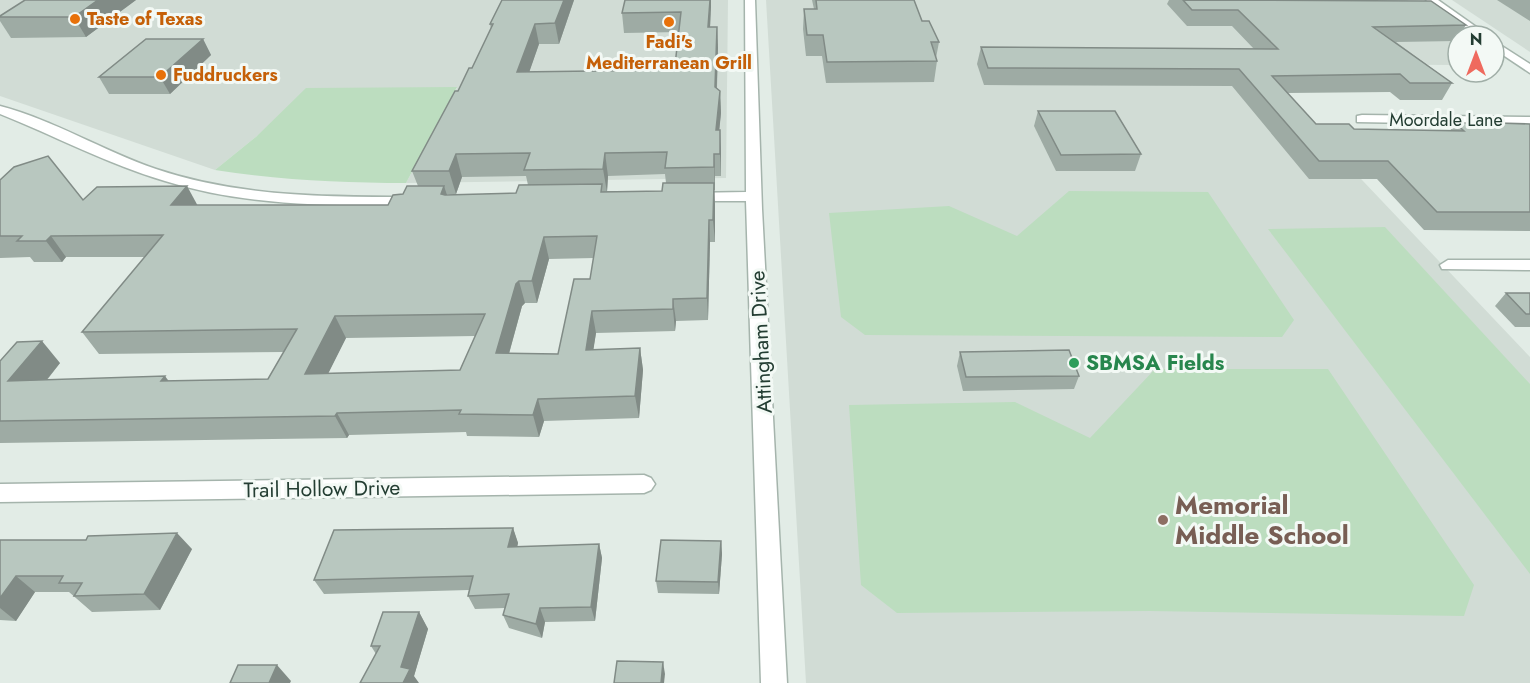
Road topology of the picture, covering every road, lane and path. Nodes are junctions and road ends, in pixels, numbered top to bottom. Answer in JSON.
{"nodes":[{"id":1,"x":750,"y":0,"type":"edge"},
{"id":2,"x":1431,"y":0,"type":"edge"},
{"id":3,"x":1466,"y":24,"type":"edge"},
{"id":4,"x":1506,"y":52,"type":"edge"},
{"id":5,"x":1530,"y":69,"type":"edge"},
{"id":6,"x":0,"y":110,"type":"edge"},
{"id":7,"x":1362,"y":119,"type":"dead end"},
{"id":8,"x":1530,"y":121,"type":"edge"},
{"id":9,"x":754,"y":196,"type":"junction"},
{"id":10,"x":669,"y":197,"type":"edge"},
{"id":11,"x":430,"y":201,"type":"edge"},
{"id":12,"x":1448,"y":265,"type":"dead end"},
{"id":13,"x":1530,"y":265,"type":"edge"},
{"id":14,"x":644,"y":484,"type":"dead end"},
{"id":15,"x":0,"y":493,"type":"edge"},
{"id":16,"x":774,"y":683,"type":"edge"}],
"edges":[{"from":1,"to":9,"type":"street","name":"Attingham Drive"},
{"from":2,"to":3,"type":"street"},
{"from":4,"to":5,"type":"street"},
{"from":6,"to":11,"type":"street"},
{"from":7,"to":8,"type":"street","name":"Moordale Lane"},
{"from":9,"to":10,"type":"street"},
{"from":9,"to":16,"type":"street","name":"Attingham Drive"},
{"from":12,"to":13,"type":"street"},
{"from":14,"to":15,"type":"street","name":"Trail Hollow Drive"}]}
